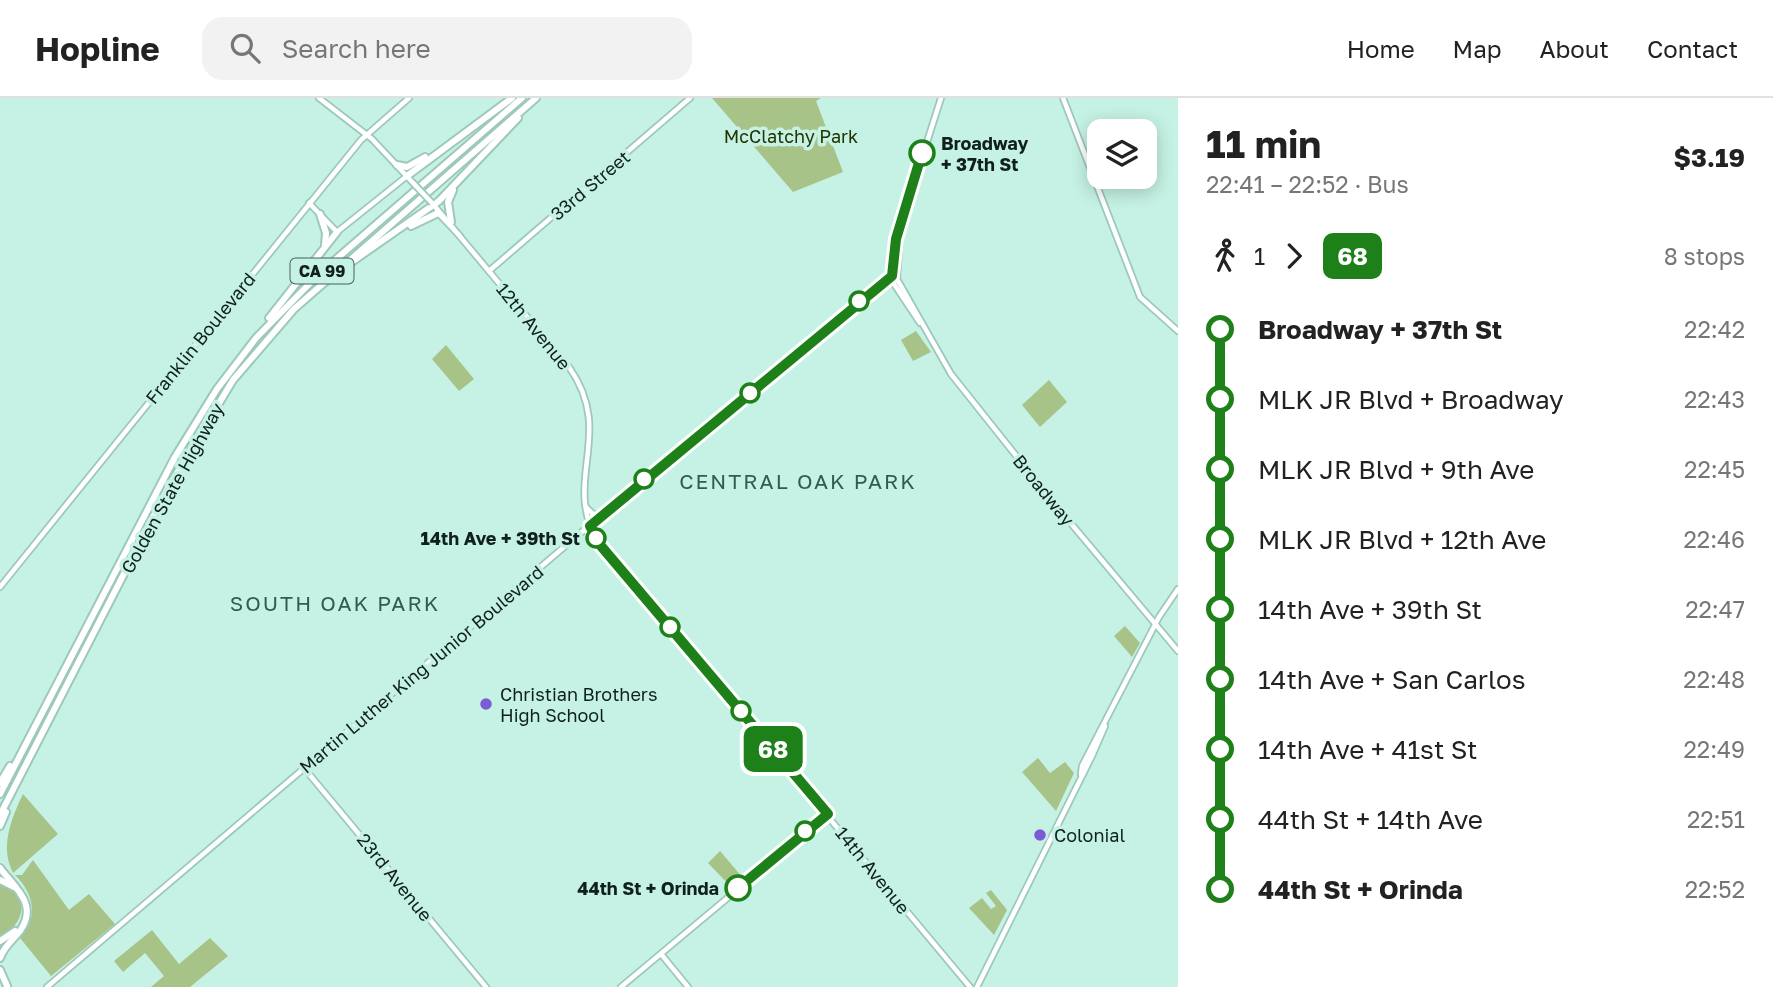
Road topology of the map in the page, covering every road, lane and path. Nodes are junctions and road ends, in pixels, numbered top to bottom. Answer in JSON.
{"nodes":[{"id":1,"x":318,"y":98,"type":"edge"},
{"id":2,"x":409,"y":98,"type":"edge"},
{"id":3,"x":512,"y":98,"type":"edge"},
{"id":4,"x":522,"y":98,"type":"edge"},
{"id":5,"x":537,"y":98,"type":"edge"},
{"id":6,"x":690,"y":98,"type":"edge"},
{"id":7,"x":941,"y":98,"type":"edge"},
{"id":8,"x":1063,"y":98,"type":"edge"},
{"id":9,"x":366,"y":134,"type":"junction"},
{"id":10,"x":437,"y":153,"type":"junction"},
{"id":11,"x":397,"y":165,"type":"junction"},
{"id":12,"x":409,"y":178,"type":"junction"},
{"id":13,"x":456,"y":186,"type":"junction"},
{"id":14,"x":309,"y":203,"type":"junction"},
{"id":15,"x":433,"y":204,"type":"junction"},
{"id":16,"x":438,"y":213,"type":"junction"},
{"id":17,"x":320,"y":214,"type":"junction"},
{"id":18,"x":451,"y":222,"type":"junction"},
{"id":19,"x":337,"y":232,"type":"junction"},
{"id":20,"x":397,"y":233,"type":"junction"},
{"id":21,"x":460,"y":237,"type":"junction"},
{"id":22,"x":324,"y":249,"type":"junction"},
{"id":23,"x":489,"y":271,"type":"junction"},
{"id":24,"x":894,"y":276,"type":"junction"},
{"id":25,"x":328,"y":277,"type":"junction"},
{"id":26,"x":1178,"y":331,"type":"edge"},
{"id":27,"x":256,"y":338,"type":"junction"},
{"id":28,"x":586,"y":507,"type":"junction"},
{"id":29,"x":603,"y":514,"type":"junction"},
{"id":30,"x":590,"y":526,"type":"junction"},
{"id":31,"x":0,"y":587,"type":"edge"},
{"id":32,"x":1178,"y":589,"type":"edge"},
{"id":33,"x":1156,"y":624,"type":"junction"},
{"id":34,"x":1178,"y":651,"type":"edge"},
{"id":35,"x":32,"y":732,"type":"junction"},
{"id":36,"x":304,"y":768,"type":"junction"},
{"id":37,"x":21,"y":776,"type":"junction"},
{"id":38,"x":0,"y":783,"type":"edge"},
{"id":39,"x":0,"y":794,"type":"edge"},
{"id":40,"x":828,"y":814,"type":"junction"},
{"id":41,"x":0,"y":815,"type":"edge"},
{"id":42,"x":0,"y":826,"type":"edge"},
{"id":43,"x":0,"y":868,"type":"edge"},
{"id":44,"x":0,"y":880,"type":"edge"},
{"id":45,"x":0,"y":941,"type":"edge"},
{"id":46,"x":660,"y":954,"type":"junction"},
{"id":47,"x":0,"y":958,"type":"edge"},
{"id":48,"x":0,"y":970,"type":"edge"},
{"id":49,"x":0,"y":979,"type":"edge"},
{"id":50,"x":7,"y":986,"type":"edge"},
{"id":51,"x":47,"y":987,"type":"edge"},
{"id":52,"x":486,"y":987,"type":"edge"},
{"id":53,"x":621,"y":987,"type":"edge"},
{"id":54,"x":688,"y":987,"type":"edge"},
{"id":55,"x":970,"y":987,"type":"edge"},
{"id":56,"x":977,"y":987,"type":"edge"}],
"edges":[{"from":1,"to":9,"type":"street","name":"12th Avenue"},
{"from":2,"to":9,"type":"street","name":"Franklin Boulevard"},
{"from":3,"to":10,"type":"highway"},
{"from":4,"to":27,"type":"highway","name":"Golden State Highway","number":"CA 99"},
{"from":5,"to":13,"type":"highway"},
{"from":5,"to":25,"type":"highway","name":"Golden State Highway","number":"CA 99"},
{"from":6,"to":23,"type":"street","name":"33rd Street"},
{"from":7,"to":24,"type":"street"},
{"from":8,"to":26,"type":"street"},
{"from":9,"to":11,"type":"street","name":"12th Avenue"},
{"from":9,"to":14,"type":"street","name":"Franklin Boulevard"},
{"from":10,"to":11,"type":"highway"},
{"from":10,"to":12,"type":"highway"},
{"from":11,"to":12,"type":"street","name":"12th Avenue"},
{"from":12,"to":15,"type":"street","name":"12th Avenue","bridge":true},
{"from":12,"to":19,"type":"street"},
{"from":13,"to":15,"type":"highway"},
{"from":13,"to":18,"type":"highway"},
{"from":14,"to":17,"type":"street"},
{"from":14,"to":31,"type":"street","name":"Franklin Boulevard"},
{"from":15,"to":16,"type":"street","name":"12th Avenue"},
{"from":15,"to":18,"type":"street","name":"12th Avenue"},
{"from":15,"to":20,"type":"highway"},
{"from":16,"to":20,"type":"highway"},
{"from":16,"to":21,"type":"street","name":"12th Avenue"},
{"from":17,"to":19,"type":"street"},
{"from":17,"to":22,"type":"highway"},
{"from":18,"to":21,"type":"street","name":"12th Avenue"},
{"from":19,"to":22,"type":"highway"},
{"from":20,"to":25,"type":"highway"},
{"from":21,"to":23,"type":"street","name":"12th Avenue"},
{"from":22,"to":27,"type":"highway"},
{"from":23,"to":28,"type":"street","name":"12th Avenue"},
{"from":24,"to":29,"type":"street","name":"Martin Luther King Junior Boulevard"},
{"from":24,"to":33,"type":"street","name":"Broadway"},
{"from":25,"to":37,"type":"highway","name":"Golden State Highway","number":"CA 99"},
{"from":27,"to":35,"type":"highway","name":"Golden State Highway","number":"CA 99"},
{"from":28,"to":29,"type":"street"},
{"from":28,"to":30,"type":"street"},
{"from":29,"to":30,"type":"street","name":"Martin Luther King Junior Boulevard"},
{"from":30,"to":36,"type":"street","name":"Martin Luther King Junior Boulevard"},
{"from":30,"to":40,"type":"street","name":"14th Avenue"},
{"from":32,"to":33,"type":"street"},
{"from":33,"to":34,"type":"street","name":"Broadway"},
{"from":33,"to":56,"type":"street"},
{"from":35,"to":38,"type":"highway"},
{"from":35,"to":39,"type":"highway","name":"Golden State Highway","number":"CA 99"},
{"from":36,"to":51,"type":"street","name":"Martin Luther King Junior Boulevard"},
{"from":36,"to":52,"type":"street","name":"23rd Avenue"},
{"from":37,"to":41,"type":"highway","name":"Golden State Highway","number":"CA 99"},
{"from":37,"to":42,"type":"highway"},
{"from":40,"to":46,"type":"street"},
{"from":40,"to":55,"type":"street","name":"14th Avenue"},
{"from":43,"to":47,"type":"highway"},
{"from":44,"to":45,"type":"highway"},
{"from":46,"to":53,"type":"street"},
{"from":46,"to":54,"type":"street"},
{"from":48,"to":50,"type":"highway"},
{"from":49,"to":50,"type":"street"}]}
